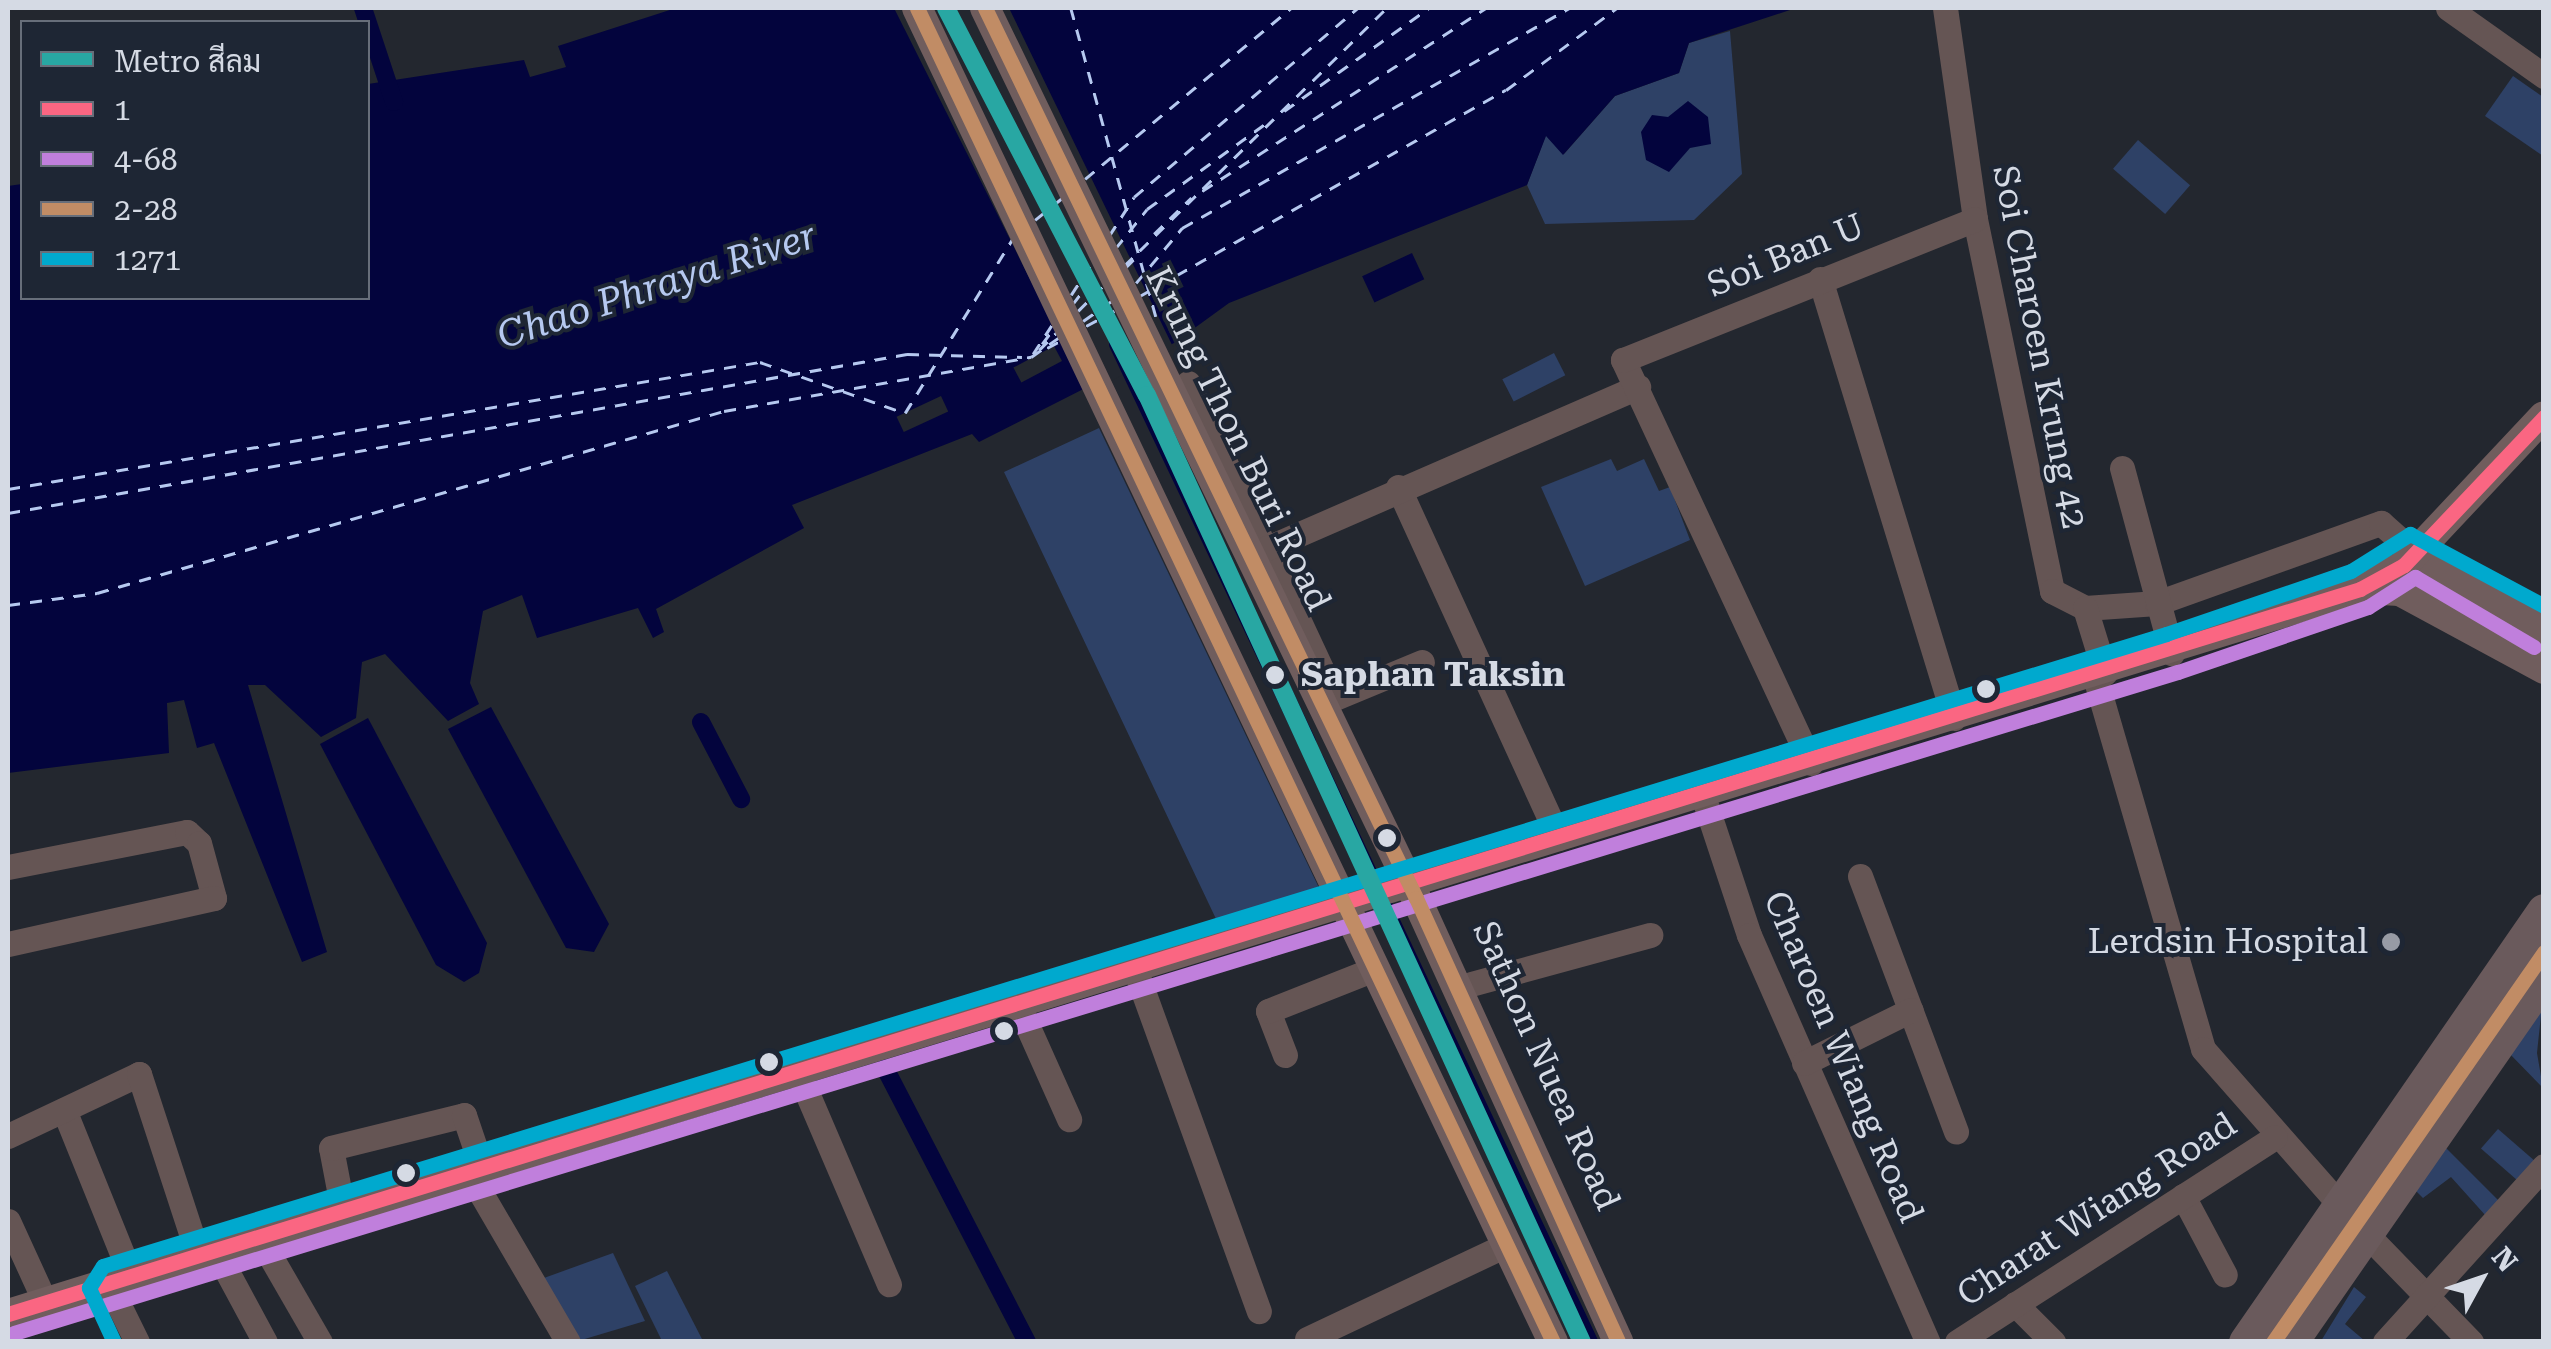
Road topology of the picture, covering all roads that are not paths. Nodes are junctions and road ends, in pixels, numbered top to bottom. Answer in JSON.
{"nodes":[{"id":1,"x":916,"y":8,"type":"edge"},
{"id":2,"x":986,"y":8,"type":"edge"},
{"id":3,"x":1945,"y":8,"type":"edge"},
{"id":4,"x":2465,"y":12,"type":"edge"},
{"id":5,"x":2544,"y":76,"type":"edge"},
{"id":6,"x":1975,"y":219,"type":"junction"},
{"id":7,"x":1820,"y":280,"type":"junction"},
{"id":8,"x":1188,"y":383,"type":"dead end"},
{"id":9,"x":1638,"y":387,"type":"junction"},
{"id":10,"x":2544,"y":416,"type":"edge"},
{"id":11,"x":2122,"y":468,"type":"dead end"},
{"id":12,"x":1398,"y":487,"type":"junction"},
{"id":13,"x":1265,"y":549,"type":"junction"},
{"id":14,"x":2404,"y":572,"type":"junction"},
{"id":15,"x":2158,"y":602,"type":"junction"},
{"id":16,"x":2085,"y":608,"type":"junction"},
{"id":17,"x":2544,"y":630,"type":"edge"},
{"id":18,"x":2172,"y":653,"type":"junction"},
{"id":19,"x":1422,"y":662,"type":"dead end"},
{"id":20,"x":2544,"y":669,"type":"edge"},
{"id":21,"x":2100,"y":675,"type":"junction"},
{"id":22,"x":1335,"y":698,"type":"junction"},
{"id":23,"x":1954,"y":718,"type":"junction"},
{"id":24,"x":1812,"y":764,"type":"junction"},
{"id":25,"x":1704,"y":796,"type":"junction"},
{"id":26,"x":1559,"y":838,"type":"junction"},
{"id":27,"x":8,"y":867,"type":"edge"},
{"id":28,"x":1860,"y":876,"type":"dead end"},
{"id":29,"x":1410,"y":887,"type":"junction"},
{"id":30,"x":1346,"y":906,"type":"junction"},
{"id":31,"x":2544,"y":912,"type":"edge"},
{"id":32,"x":1650,"y":935,"type":"dead end"},
{"id":33,"x":10,"y":937,"type":"edge"},
{"id":34,"x":2544,"y":951,"type":"edge"},
{"id":35,"x":1135,"y":969,"type":"junction"},
{"id":36,"x":1364,"y":973,"type":"junction"},
{"id":37,"x":2544,"y":977,"type":"edge"},
{"id":38,"x":1470,"y":984,"type":"junction"},
{"id":39,"x":2544,"y":985,"type":"edge"},
{"id":40,"x":1019,"y":1007,"type":"junction"},
{"id":41,"x":1911,"y":1010,"type":"junction"},
{"id":42,"x":1285,"y":1055,"type":"dead end"},
{"id":43,"x":1804,"y":1063,"type":"junction"},
{"id":44,"x":798,"y":1072,"type":"junction"},
{"id":45,"x":64,"y":1110,"type":"junction"},
{"id":46,"x":1069,"y":1120,"type":"dead end"},
{"id":47,"x":1956,"y":1132,"type":"dead end"},
{"id":48,"x":8,"y":1136,"type":"edge"},
{"id":49,"x":2276,"y":1136,"type":"junction"},
{"id":50,"x":2544,"y":1166,"type":"edge"},
{"id":51,"x":478,"y":1176,"type":"junction"},
{"id":52,"x":2183,"y":1196,"type":"junction"},
{"id":53,"x":344,"y":1216,"type":"junction"},
{"id":54,"x":8,"y":1221,"type":"edge"},
{"id":55,"x":2362,"y":1230,"type":"junction"},
{"id":56,"x":261,"y":1240,"type":"junction"},
{"id":57,"x":1493,"y":1251,"type":"junction"},
{"id":58,"x":208,"y":1256,"type":"junction"},
{"id":59,"x":2225,"y":1274,"type":"dead end"},
{"id":60,"x":121,"y":1281,"type":"junction"},
{"id":61,"x":889,"y":1284,"type":"dead end"},
{"id":62,"x":2427,"y":1296,"type":"junction"},
{"id":63,"x":46,"y":1302,"type":"junction"},
{"id":64,"x":2015,"y":1304,"type":"junction"},
{"id":65,"x":1259,"y":1311,"type":"dead end"},
{"id":66,"x":8,"y":1314,"type":"edge"},
{"id":67,"x":1307,"y":1339,"type":"dead end"},
{"id":68,"x":2052,"y":1341,"type":"edge"},
{"id":69,"x":137,"y":1342,"type":"edge"},
{"id":70,"x":265,"y":1342,"type":"edge"},
{"id":71,"x":320,"y":1342,"type":"edge"},
{"id":72,"x":568,"y":1342,"type":"edge"},
{"id":73,"x":1535,"y":1342,"type":"edge"},
{"id":74,"x":1553,"y":1342,"type":"edge"},
{"id":75,"x":1618,"y":1342,"type":"edge"},
{"id":76,"x":1637,"y":1342,"type":"edge"},
{"id":77,"x":1928,"y":1342,"type":"edge"},
{"id":78,"x":1957,"y":1342,"type":"edge"},
{"id":79,"x":2246,"y":1342,"type":"edge"},
{"id":80,"x":2272,"y":1342,"type":"edge"},
{"id":81,"x":2290,"y":1342,"type":"edge"},
{"id":82,"x":2302,"y":1342,"type":"edge"},
{"id":83,"x":2385,"y":1342,"type":"edge"},
{"id":84,"x":2471,"y":1342,"type":"edge"}],
"edges":[{"from":1,"to":74,"type":"main road"},
{"from":2,"to":75,"type":"main road","name":"Krung Thon Buri Road"},
{"from":3,"to":6,"type":"street","name":"Soi Charoen Krung 42"},
{"from":4,"to":5,"type":"street"},
{"from":6,"to":7,"type":"street","name":"Soi Ban U"},
{"from":6,"to":16,"type":"street","name":"Soi Charoen Krung 42"},
{"from":7,"to":9,"type":"street","name":"Soi Ban U"},
{"from":7,"to":23,"type":"street"},
{"from":8,"to":13,"type":"street","name":"Sathon Nuea Road"},
{"from":9,"to":12,"type":"street"},
{"from":9,"to":24,"type":"street"},
{"from":10,"to":14,"type":"main road"},
{"from":11,"to":15,"type":"street","name":"Soi Charoen Krung 42"},
{"from":12,"to":13,"type":"street"},
{"from":12,"to":26,"type":"street"},
{"from":13,"to":22,"type":"street","name":"Sathon Nuea Road"},
{"from":14,"to":15,"type":"street"},
{"from":14,"to":17,"type":"main road"},
{"from":14,"to":18,"type":"main road"},
{"from":14,"to":20,"type":"main road"},
{"from":15,"to":16,"type":"street"},
{"from":15,"to":18,"type":"street","name":"Soi Charoen Krung 42"},
{"from":16,"to":21,"type":"street"},
{"from":18,"to":21,"type":"main road"},
{"from":19,"to":22,"type":"street"},
{"from":21,"to":23,"type":"main road"},
{"from":21,"to":49,"type":"street"},
{"from":22,"to":29,"type":"street","name":"Sathon Nuea Road"},
{"from":23,"to":24,"type":"main road"},
{"from":24,"to":25,"type":"main road"},
{"from":25,"to":26,"type":"main road"},
{"from":25,"to":43,"type":"street","name":"Charoen Wiang Road"},
{"from":26,"to":29,"type":"main road"},
{"from":27,"to":33,"type":"street"},
{"from":28,"to":41,"type":"street"},
{"from":29,"to":30,"type":"main road"},
{"from":29,"to":38,"type":"main road","name":"Sathon Nuea Road"},
{"from":30,"to":35,"type":"main road"},
{"from":30,"to":36,"type":"main road"},
{"from":31,"to":79,"type":"highway"},
{"from":32,"to":38,"type":"street"},
{"from":34,"to":55,"type":"street"},
{"from":35,"to":40,"type":"main road"},
{"from":35,"to":65,"type":"street"},
{"from":36,"to":42,"type":"street"},
{"from":36,"to":57,"type":"main road"},
{"from":37,"to":81,"type":"highway"},
{"from":38,"to":76,"type":"main road","name":"Sathon Nuea Road"},
{"from":39,"to":55,"type":"street"},
{"from":40,"to":44,"type":"main road"},
{"from":40,"to":46,"type":"street"},
{"from":41,"to":43,"type":"street"},
{"from":41,"to":47,"type":"street"},
{"from":43,"to":77,"type":"street","name":"Charoen Wiang Road"},
{"from":44,"to":51,"type":"main road"},
{"from":44,"to":61,"type":"street"},
{"from":45,"to":48,"type":"street"},
{"from":45,"to":58,"type":"street"},
{"from":45,"to":60,"type":"street"},
{"from":49,"to":52,"type":"street","name":"Charat Wiang Road"},
{"from":49,"to":55,"type":"street"},
{"from":50,"to":62,"type":"street"},
{"from":51,"to":53,"type":"main road"},
{"from":51,"to":53,"type":"street"},
{"from":51,"to":72,"type":"street"},
{"from":52,"to":59,"type":"street"},
{"from":52,"to":64,"type":"street","name":"Charat Wiang Road"},
{"from":53,"to":56,"type":"main road"},
{"from":54,"to":63,"type":"street"},
{"from":55,"to":62,"type":"street"},
{"from":55,"to":80,"type":"street"},
{"from":55,"to":82,"type":"street"},
{"from":56,"to":58,"type":"main road"},
{"from":56,"to":71,"type":"street"},
{"from":57,"to":67,"type":"street"},
{"from":57,"to":73,"type":"main road"},
{"from":58,"to":60,"type":"main road"},
{"from":58,"to":70,"type":"street"},
{"from":60,"to":63,"type":"main road"},
{"from":60,"to":69,"type":"street"},
{"from":62,"to":83,"type":"street"},
{"from":62,"to":84,"type":"street"},
{"from":63,"to":66,"type":"main road"},
{"from":64,"to":68,"type":"street"},
{"from":64,"to":78,"type":"street","name":"Charat Wiang Road"}]}
